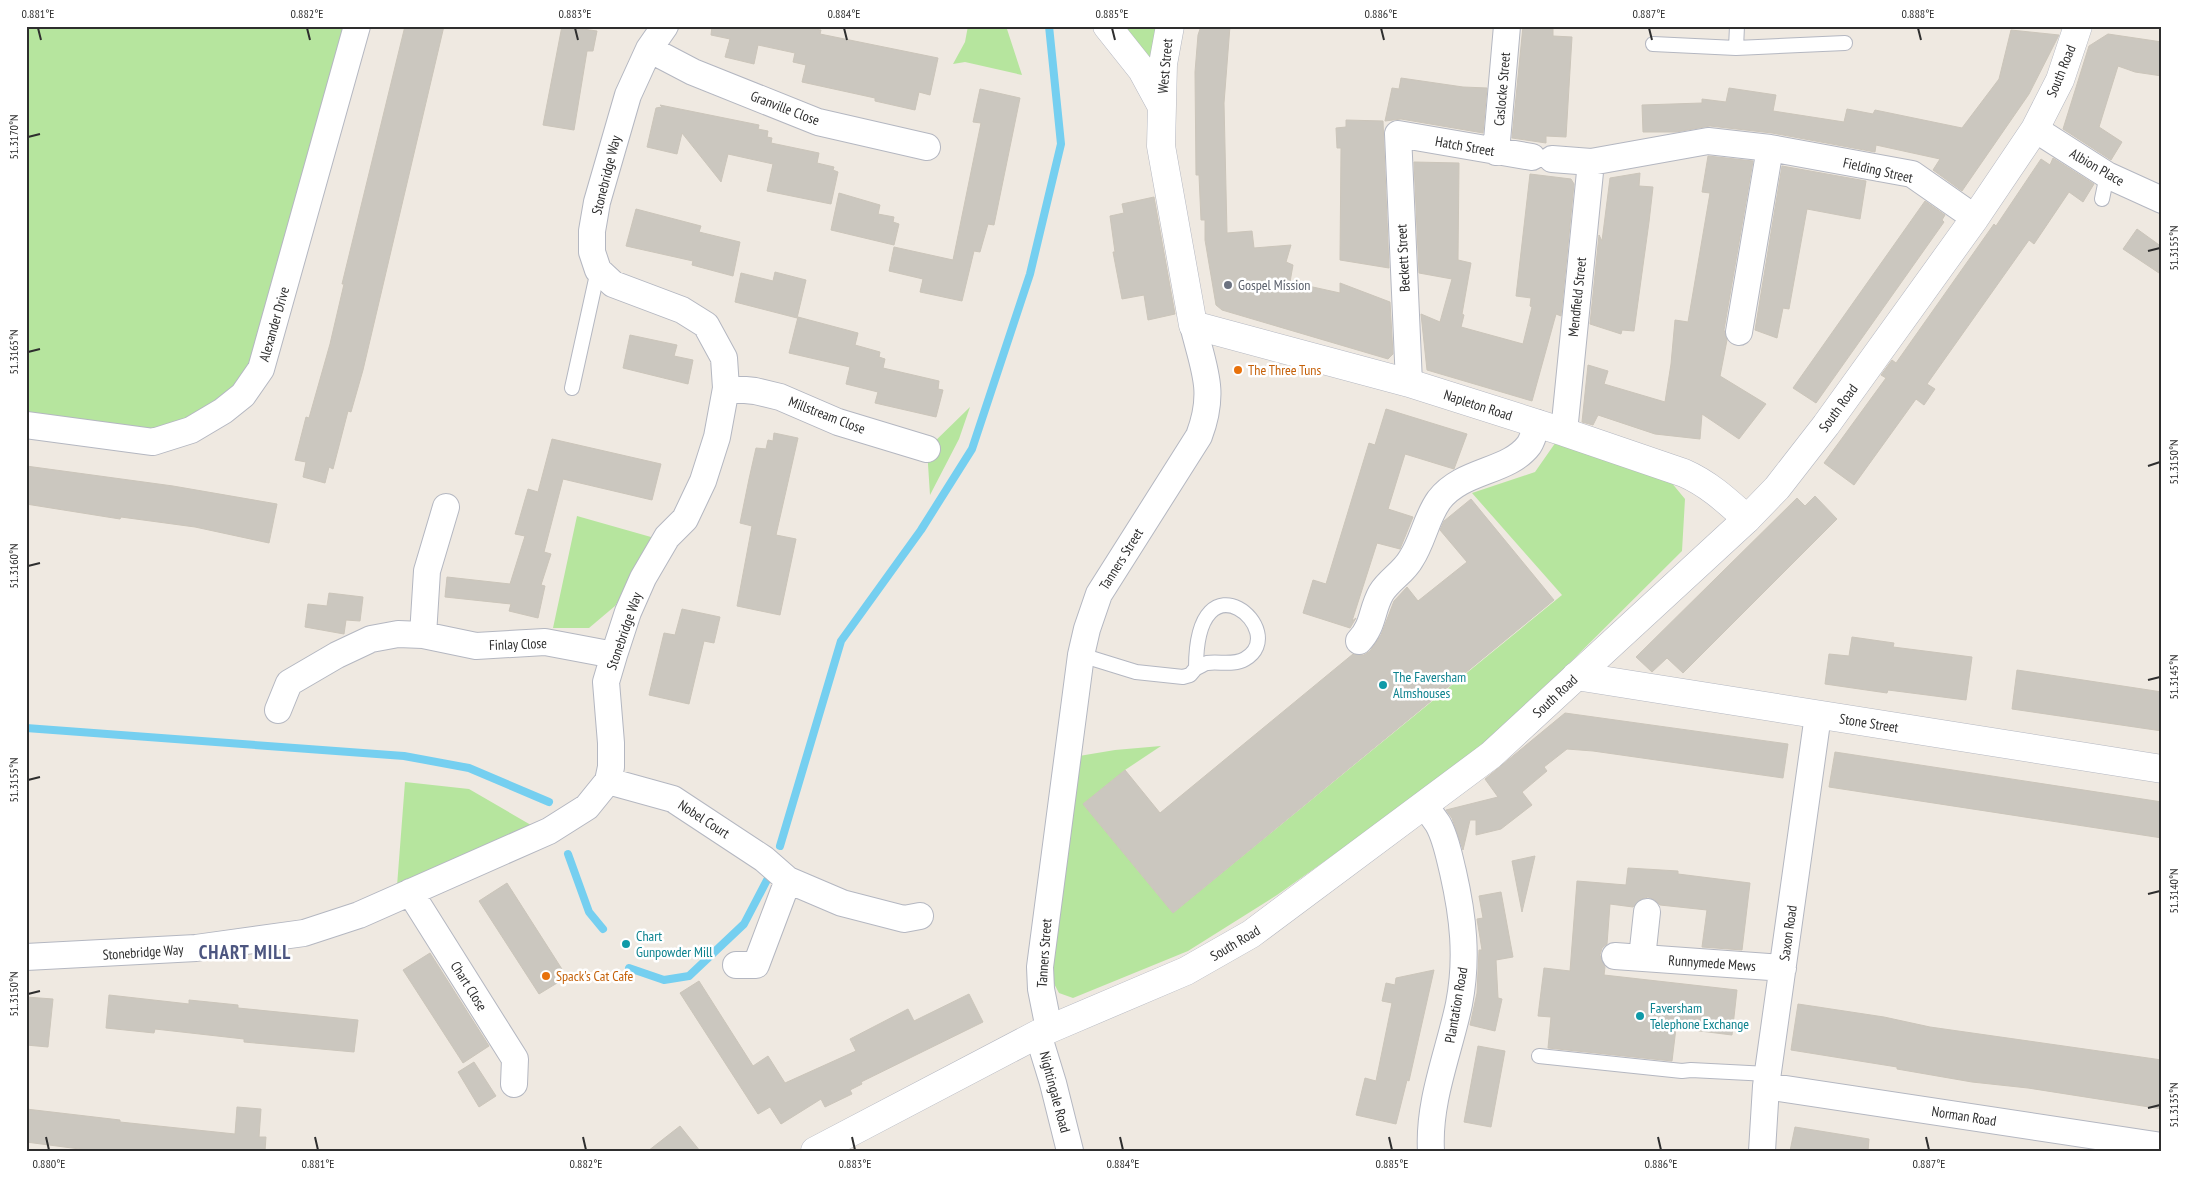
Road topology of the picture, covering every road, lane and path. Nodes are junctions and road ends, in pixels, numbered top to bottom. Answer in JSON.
{"nodes":[{"id":1,"x":357,"y":26,"type":"edge"},
{"id":2,"x":665,"y":26,"type":"edge"},
{"id":3,"x":1107,"y":26,"type":"edge"},
{"id":4,"x":1170,"y":26,"type":"edge"},
{"id":5,"x":1507,"y":26,"type":"edge"},
{"id":6,"x":1737,"y":26,"type":"edge"},
{"id":7,"x":2078,"y":26,"type":"edge"},
{"id":8,"x":1845,"y":43,"type":"dead end"},
{"id":9,"x":1653,"y":44,"type":"dead end"},
{"id":10,"x":1736,"y":48,"type":"junction"},
{"id":11,"x":649,"y":49,"type":"junction"},
{"id":12,"x":1162,"y":106,"type":"junction"},
{"id":13,"x":2035,"y":129,"type":"junction"},
{"id":14,"x":1398,"y":134,"type":"joint"},
{"id":15,"x":927,"y":147,"type":"dead end"},
{"id":16,"x":1770,"y":148,"type":"junction"},
{"id":17,"x":1496,"y":152,"type":"junction"},
{"id":18,"x":1542,"y":158,"type":"joint"},
{"id":19,"x":1591,"y":162,"type":"junction"},
{"id":20,"x":2162,"y":200,"type":"edge"},
{"id":21,"x":1976,"y":218,"type":"junction"},
{"id":22,"x":598,"y":270,"type":"junction"},
{"id":23,"x":1193,"y":325,"type":"junction"},
{"id":24,"x":1739,"y":332,"type":"dead end"},
{"id":25,"x":1409,"y":382,"type":"junction"},
{"id":26,"x":572,"y":388,"type":"dead end"},
{"id":27,"x":726,"y":388,"type":"junction"},
{"id":28,"x":1537,"y":423,"type":"junction"},
{"id":29,"x":26,"y":425,"type":"edge"},
{"id":30,"x":1564,"y":432,"type":"junction"},
{"id":31,"x":926,"y":449,"type":"dead end"},
{"id":32,"x":446,"y":507,"type":"dead end"},
{"id":33,"x":1747,"y":519,"type":"junction"},
{"id":34,"x":423,"y":635,"type":"junction"},
{"id":35,"x":1359,"y":641,"type":"dead end"},
{"id":36,"x":614,"y":655,"type":"junction"},
{"id":37,"x":1081,"y":655,"type":"junction"},
{"id":38,"x":1196,"y":668,"type":"junction"},
{"id":39,"x":1576,"y":676,"type":"junction"},
{"id":40,"x":278,"y":710,"type":"dead end"},
{"id":41,"x":1818,"y":715,"type":"junction"},
{"id":42,"x":2162,"y":769,"type":"edge"},
{"id":43,"x":608,"y":781,"type":"junction"},
{"id":44,"x":1425,"y":805,"type":"junction"},
{"id":45,"x":788,"y":880,"type":"junction"},
{"id":46,"x":410,"y":892,"type":"junction"},
{"id":47,"x":1646,"y":912,"type":"dead end"},
{"id":48,"x":920,"y":916,"type":"dead end"},
{"id":49,"x":1615,"y":956,"type":"dead end"},
{"id":50,"x":26,"y":957,"type":"edge"},
{"id":51,"x":1642,"y":958,"type":"junction"},
{"id":52,"x":736,"y":965,"type":"dead end"},
{"id":53,"x":1783,"y":968,"type":"junction"},
{"id":54,"x":1044,"y":1031,"type":"junction"},
{"id":55,"x":1539,"y":1056,"type":"dead end"},
{"id":56,"x":1767,"y":1080,"type":"junction"},
{"id":57,"x":514,"y":1084,"type":"dead end"},
{"id":58,"x":2162,"y":1146,"type":"edge"},
{"id":59,"x":822,"y":1147,"type":"edge"},
{"id":60,"x":1070,"y":1151,"type":"edge"},
{"id":61,"x":1432,"y":1151,"type":"edge"},
{"id":62,"x":1762,"y":1151,"type":"edge"}],
"edges":[{"from":1,"to":29,"type":"street","name":"Alexander Drive"},
{"from":2,"to":11,"type":"street","name":"Stonebridge Way"},
{"from":3,"to":12,"type":"main road"},
{"from":4,"to":12,"type":"main road","name":"West Street"},
{"from":5,"to":17,"type":"street","name":"Caslocke Street"},
{"from":6,"to":10,"type":"lane"},
{"from":7,"to":13,"type":"main road","name":"South Road"},
{"from":8,"to":10,"type":"lane"},
{"from":9,"to":10,"type":"lane"},
{"from":11,"to":15,"type":"street","name":"Granville Close"},
{"from":11,"to":22,"type":"street","name":"Stonebridge Way"},
{"from":12,"to":23,"type":"main road","name":"Tanners Street"},
{"from":13,"to":20,"type":"street","name":"Albion Place"},
{"from":13,"to":21,"type":"main road","name":"South Road"},
{"from":14,"to":17,"type":"street","name":"Hatch Street"},
{"from":14,"to":25,"type":"street","name":"Beckett Street"},
{"from":16,"to":19,"type":"street","name":"Fielding Street"},
{"from":16,"to":21,"type":"street","name":"Fielding Street"},
{"from":16,"to":24,"type":"street"},
{"from":17,"to":18,"type":"street","name":"Hatch Street"},
{"from":18,"to":19,"type":"street","name":"Fielding Street"},
{"from":19,"to":30,"type":"street","name":"Mendfield Street"},
{"from":21,"to":33,"type":"main road","name":"South Road"},
{"from":22,"to":26,"type":"lane"},
{"from":22,"to":27,"type":"street","name":"Stonebridge Way"},
{"from":23,"to":25,"type":"main road","name":"Napleton Road"},
{"from":23,"to":37,"type":"street","name":"Tanners Street"},
{"from":25,"to":28,"type":"main road","name":"Napleton Road"},
{"from":27,"to":31,"type":"street","name":"Millstream Close"},
{"from":27,"to":36,"type":"street","name":"Stonebridge Way"},
{"from":28,"to":30,"type":"main road","name":"Napleton Road"},
{"from":28,"to":35,"type":"street"},
{"from":30,"to":33,"type":"main road","name":"Napleton Road"},
{"from":32,"to":34,"type":"street"},
{"from":33,"to":39,"type":"main road","name":"South Road"},
{"from":34,"to":36,"type":"street","name":"Finlay Close"},
{"from":34,"to":40,"type":"street","name":"Finlay Close"},
{"from":36,"to":43,"type":"street","name":"Stonebridge Way"},
{"from":37,"to":38,"type":"lane"},
{"from":37,"to":54,"type":"street","name":"Tanners Street"},
{"from":38,"to":38,"type":"lane"},
{"from":39,"to":41,"type":"main road","name":"Stone Street"},
{"from":39,"to":44,"type":"main road","name":"South Road"},
{"from":41,"to":42,"type":"main road","name":"Stone Street"},
{"from":41,"to":53,"type":"street","name":"Saxon Road"},
{"from":43,"to":45,"type":"street","name":"Nobel Court"},
{"from":43,"to":46,"type":"street","name":"Stonebridge Way"},
{"from":44,"to":54,"type":"main road","name":"South Road"},
{"from":44,"to":61,"type":"street","name":"Plantation Road"},
{"from":45,"to":48,"type":"street","name":"Nobel Court"},
{"from":45,"to":52,"type":"street"},
{"from":46,"to":50,"type":"street","name":"Stonebridge Way"},
{"from":46,"to":57,"type":"street","name":"Chart Close"},
{"from":47,"to":51,"type":"street"},
{"from":49,"to":51,"type":"street","name":"Runnymede Mews"},
{"from":51,"to":53,"type":"street","name":"Runnymede Mews"},
{"from":53,"to":56,"type":"street","name":"Saxon Road"},
{"from":54,"to":59,"type":"main road","name":"South Road"},
{"from":54,"to":60,"type":"street","name":"Nightingale Road"},
{"from":55,"to":56,"type":"lane"},
{"from":56,"to":58,"type":"street","name":"Norman Road"},
{"from":56,"to":62,"type":"street","name":"Saxon Road"}]}
